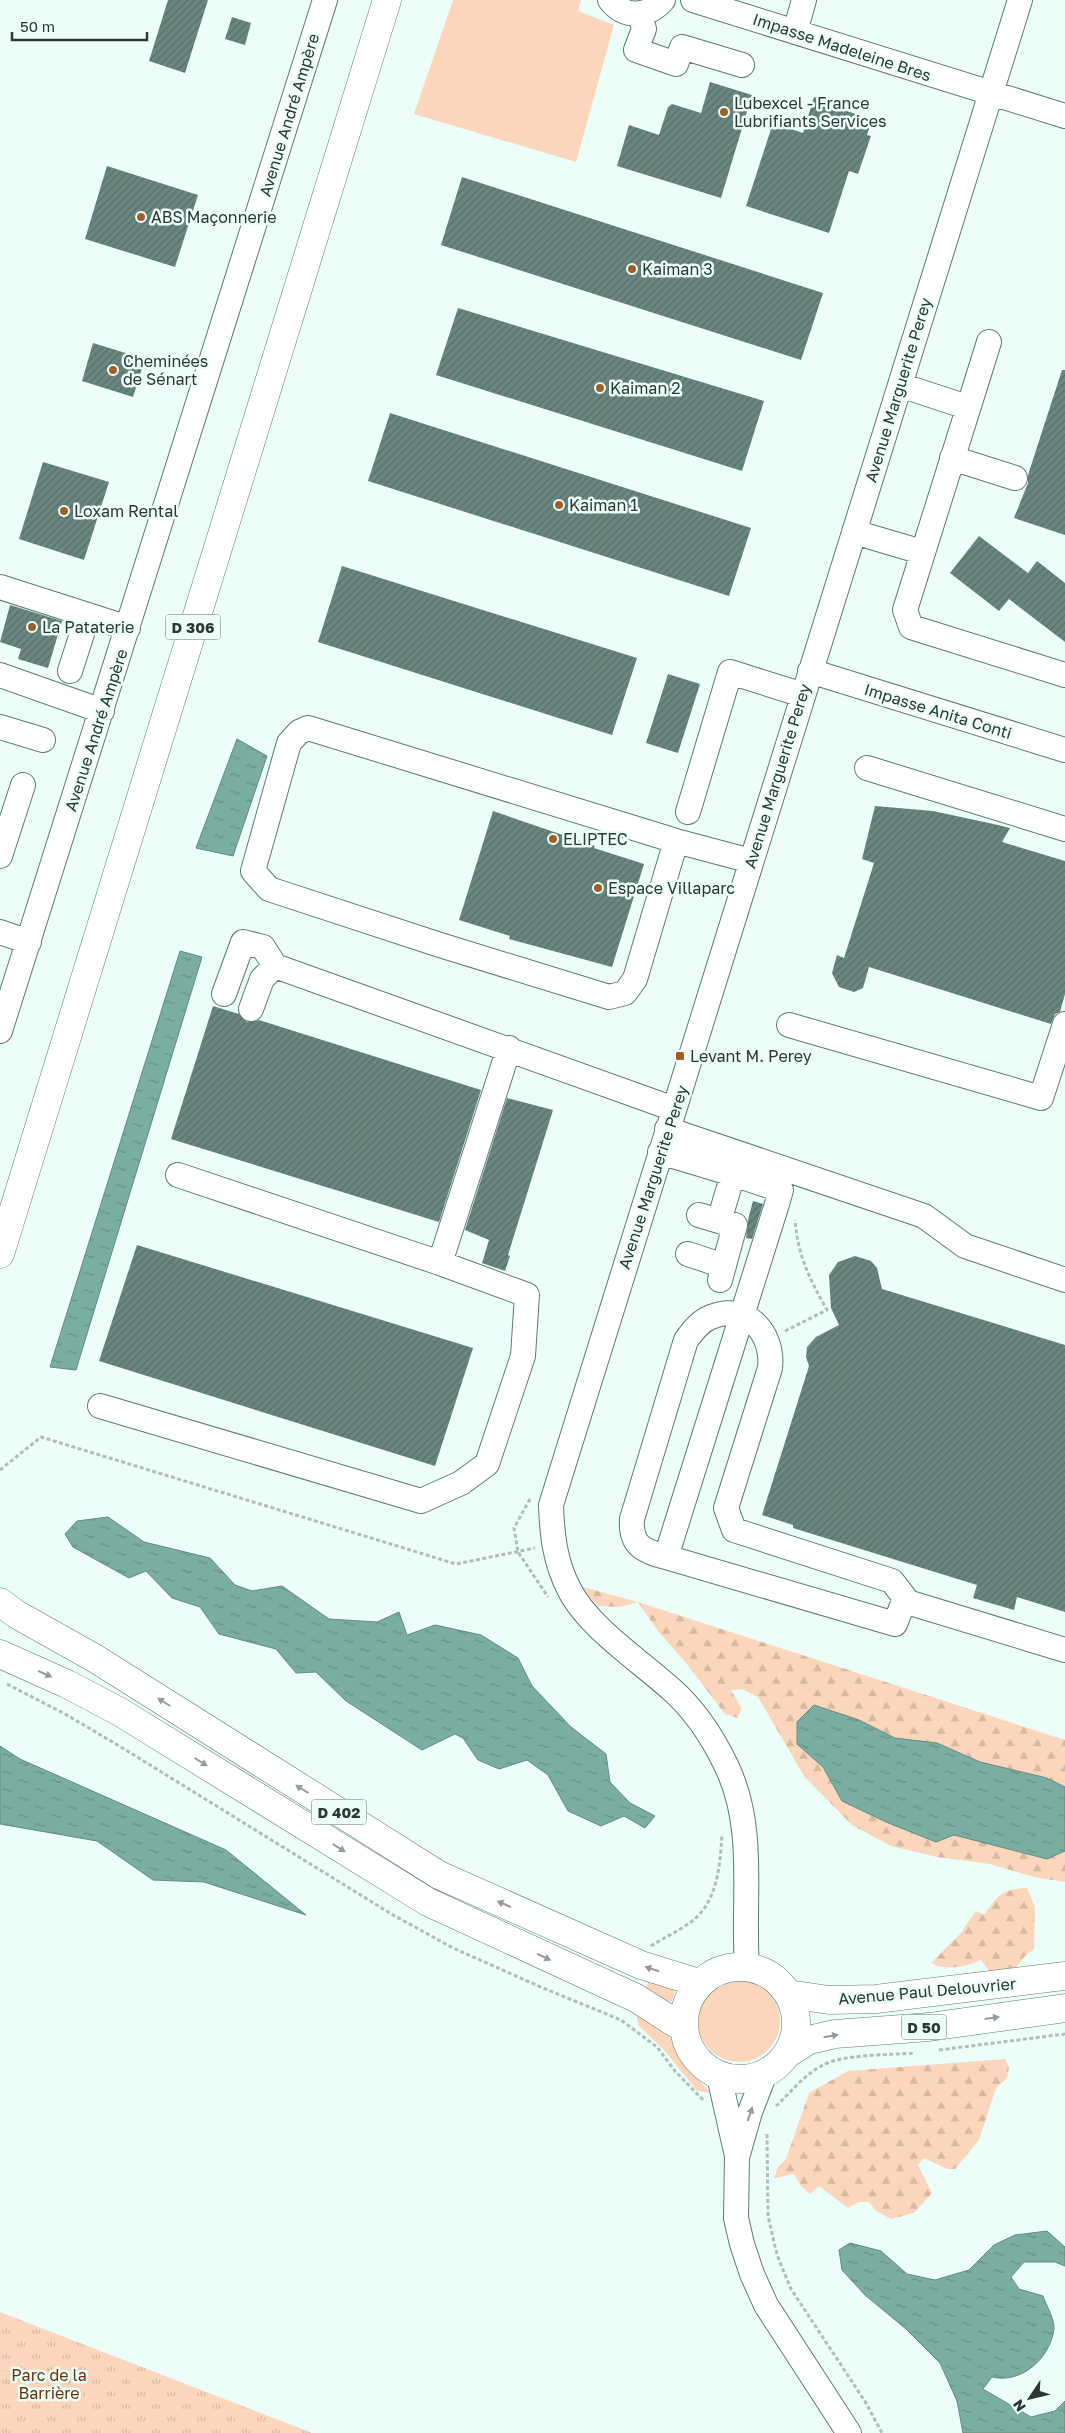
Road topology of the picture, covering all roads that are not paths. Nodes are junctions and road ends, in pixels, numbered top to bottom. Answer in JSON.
{"nodes":[{"id":1,"x":325,"y":0,"type":"edge"},
{"id":2,"x":387,"y":0,"type":"edge"},
{"id":3,"x":610,"y":0,"type":"edge"},
{"id":4,"x":663,"y":0,"type":"edge"},
{"id":5,"x":693,"y":0,"type":"edge"},
{"id":6,"x":804,"y":0,"type":"edge"},
{"id":7,"x":1020,"y":0,"type":"edge"},
{"id":8,"x":640,"y":14,"type":"junction"},
{"id":9,"x":794,"y":32,"type":"junction"},
{"id":10,"x":742,"y":65,"type":"dead end"},
{"id":11,"x":991,"y":94,"type":"junction"},
{"id":12,"x":1065,"y":116,"type":"edge"},
{"id":13,"x":989,"y":342,"type":"dead end"},
{"id":14,"x":900,"y":385,"type":"junction"},
{"id":15,"x":967,"y":407,"type":"junction"},
{"id":16,"x":952,"y":458,"type":"junction"},
{"id":17,"x":1015,"y":478,"type":"dead end"},
{"id":18,"x":854,"y":532,"type":"junction"},
{"id":19,"x":922,"y":552,"type":"junction"},
{"id":20,"x":0,"y":587,"type":"edge"},
{"id":21,"x":88,"y":615,"type":"junction"},
{"id":22,"x":128,"y":628,"type":"junction"},
{"id":23,"x":70,"y":671,"type":"dead end"},
{"id":24,"x":810,"y":671,"type":"junction"},
{"id":25,"x":0,"y":675,"type":"edge"},
{"id":26,"x":1065,"y":675,"type":"edge"},
{"id":27,"x":803,"y":695,"type":"junction"},
{"id":28,"x":102,"y":711,"type":"junction"},
{"id":29,"x":0,"y":727,"type":"edge"},
{"id":30,"x":43,"y":740,"type":"dead end"},
{"id":31,"x":1065,"y":750,"type":"edge"},
{"id":32,"x":867,"y":768,"type":"dead end"},
{"id":33,"x":23,"y":785,"type":"dead end"},
{"id":34,"x":688,"y":812,"type":"dead end"},
{"id":35,"x":1065,"y":829,"type":"edge"},
{"id":36,"x":676,"y":841,"type":"junction"},
{"id":37,"x":0,"y":856,"type":"edge"},
{"id":38,"x":751,"y":862,"type":"junction"},
{"id":39,"x":0,"y":932,"type":"edge"},
{"id":40,"x":29,"y":942,"type":"junction"},
{"id":41,"x":275,"y":966,"type":"junction"},
{"id":42,"x":224,"y":994,"type":"dead end"},
{"id":43,"x":251,"y":1009,"type":"dead end"},
{"id":44,"x":1065,"y":1024,"type":"edge"},
{"id":45,"x":790,"y":1025,"type":"dead end"},
{"id":46,"x":0,"y":1031,"type":"edge"},
{"id":47,"x":509,"y":1048,"type":"junction"},
{"id":48,"x":671,"y":1119,"type":"junction"},
{"id":49,"x":660,"y":1152,"type":"junction"},
{"id":50,"x":178,"y":1174,"type":"dead end"},
{"id":51,"x":733,"y":1174,"type":"junction"},
{"id":52,"x":0,"y":1254,"type":"edge"},
{"id":53,"x":688,"y":1254,"type":"dead end"},
{"id":54,"x":440,"y":1263,"type":"junction"},
{"id":55,"x":1065,"y":1280,"type":"edge"},
{"id":56,"x":742,"y":1315,"type":"junction"},
{"id":57,"x":100,"y":1406,"type":"dead end"},
{"id":58,"x":666,"y":1557,"type":"junction"},
{"id":59,"x":904,"y":1601,"type":"junction"},
{"id":60,"x":0,"y":1602,"type":"edge"},
{"id":61,"x":1065,"y":1650,"type":"edge"},
{"id":62,"x":0,"y":1654,"type":"edge"},
{"id":63,"x":747,"y":1967,"type":"junction"},
{"id":64,"x":1065,"y":1976,"type":"edge"},
{"id":65,"x":699,"y":1983,"type":"junction"},
{"id":66,"x":788,"y":1994,"type":"junction"},
{"id":67,"x":1065,"y":2008,"type":"edge"},
{"id":68,"x":683,"y":2028,"type":"junction"},
{"id":69,"x":787,"y":2054,"type":"junction"},
{"id":70,"x":765,"y":2073,"type":"junction"},
{"id":71,"x":719,"y":2076,"type":"junction"},
{"id":72,"x":737,"y":2156,"type":"junction"},
{"id":73,"x":849,"y":2433,"type":"edge"}],
"edges":[{"from":1,"to":22,"type":"street","name":"Avenue André Ampère"},
{"from":2,"to":52,"type":"main road","number":"D 306"},
{"from":3,"to":8,"type":"street"},
{"from":4,"to":8,"type":"street"},
{"from":5,"to":9,"type":"street","name":"Impasse Madeleine Bres"},
{"from":6,"to":9,"type":"street"},
{"from":7,"to":11,"type":"street","name":"Avenue Marguerite Perey"},
{"from":8,"to":10,"type":"street"},
{"from":9,"to":11,"type":"street","name":"Impasse Madeleine Bres"},
{"from":11,"to":12,"type":"street","name":"Impasse Madeleine Bres"},
{"from":11,"to":14,"type":"street","name":"Avenue Marguerite Perey"},
{"from":13,"to":15,"type":"street"},
{"from":14,"to":15,"type":"street"},
{"from":14,"to":18,"type":"street","name":"Avenue Marguerite Perey"},
{"from":15,"to":16,"type":"street"},
{"from":16,"to":17,"type":"street"},
{"from":16,"to":19,"type":"street"},
{"from":18,"to":19,"type":"street"},
{"from":18,"to":24,"type":"street","name":"Avenue Marguerite Perey"},
{"from":19,"to":26,"type":"street"},
{"from":20,"to":21,"type":"street"},
{"from":21,"to":22,"type":"street"},
{"from":21,"to":23,"type":"street"},
{"from":22,"to":28,"type":"street","name":"Avenue André Ampère"},
{"from":24,"to":27,"type":"street","name":"Avenue Marguerite Perey"},
{"from":24,"to":31,"type":"street","name":"Impasse Anita Conti"},
{"from":25,"to":28,"type":"street"},
{"from":27,"to":34,"type":"street"},
{"from":27,"to":38,"type":"street","name":"Avenue Marguerite Perey"},
{"from":28,"to":40,"type":"street","name":"Avenue André Ampère"},
{"from":29,"to":30,"type":"street"},
{"from":32,"to":35,"type":"street"},
{"from":33,"to":37,"type":"street"},
{"from":36,"to":36,"type":"street"},
{"from":36,"to":38,"type":"street"},
{"from":38,"to":48,"type":"street","name":"Avenue Marguerite Perey"},
{"from":39,"to":40,"type":"street"},
{"from":40,"to":46,"type":"street","name":"Avenue André Ampère"},
{"from":41,"to":42,"type":"street"},
{"from":41,"to":43,"type":"street"},
{"from":41,"to":47,"type":"street"},
{"from":44,"to":45,"type":"street"},
{"from":47,"to":48,"type":"street"},
{"from":47,"to":54,"type":"street"},
{"from":48,"to":49,"type":"street","name":"Avenue Marguerite Perey"},
{"from":48,"to":55,"type":"street"},
{"from":49,"to":51,"type":"street"},
{"from":49,"to":63,"type":"street","name":"Avenue Marguerite Perey"},
{"from":50,"to":54,"type":"street"},
{"from":51,"to":53,"type":"street"},
{"from":51,"to":56,"type":"street"},
{"from":54,"to":57,"type":"street"},
{"from":56,"to":58,"type":"street"},
{"from":56,"to":58,"type":"street"},
{"from":56,"to":59,"type":"street"},
{"from":58,"to":59,"type":"street"},
{"from":59,"to":61,"type":"street"},
{"from":65,"to":60,"type":"main road","number":"D 402","one_way":true},
{"from":62,"to":68,"type":"main road","number":"D 402","one_way":true},
{"from":63,"to":65,"type":"main road"},
{"from":63,"to":66,"type":"main road"},
{"from":64,"to":66,"type":"main road","name":"Avenue Paul Delouvrier","number":"D 50"},
{"from":65,"to":68,"type":"main road"},
{"from":66,"to":69,"type":"main road"},
{"from":69,"to":67,"type":"main road","name":"Avenue Paul Delouvrier","number":"D 50","one_way":true},
{"from":68,"to":71,"type":"main road"},
{"from":69,"to":70,"type":"main road"},
{"from":70,"to":71,"type":"main road"},
{"from":72,"to":70,"type":"street","one_way":true},
{"from":71,"to":72,"type":"street"},
{"from":72,"to":73,"type":"street"}]}
